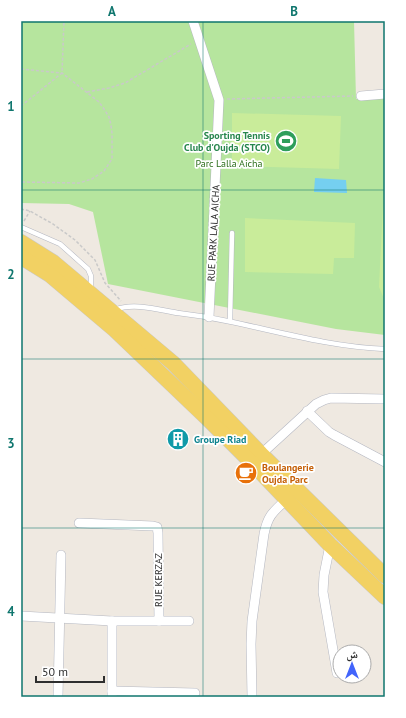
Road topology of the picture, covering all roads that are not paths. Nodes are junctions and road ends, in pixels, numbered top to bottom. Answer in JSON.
{"nodes":[{"id":1,"x":194,"y":21,"type":"edge"},
{"id":2,"x":385,"y":94,"type":"edge"},
{"id":3,"x":361,"y":96,"type":"road end"},
{"id":4,"x":21,"y":227,"type":"edge"},
{"id":5,"x":232,"y":233,"type":"dead end"},
{"id":6,"x":21,"y":242,"type":"edge"},
{"id":7,"x":21,"y":257,"type":"edge"},
{"id":8,"x":91,"y":293,"type":"junction"},
{"id":9,"x":111,"y":311,"type":"junction"},
{"id":10,"x":209,"y":317,"type":"junction"},
{"id":11,"x":230,"y":321,"type":"junction"},
{"id":12,"x":119,"y":326,"type":"junction"},
{"id":13,"x":385,"y":349,"type":"edge"},
{"id":14,"x":173,"y":363,"type":"junction"},
{"id":15,"x":162,"y":375,"type":"junction"},
{"id":16,"x":385,"y":399,"type":"edge"},
{"id":17,"x":307,"y":411,"type":"junction"},
{"id":18,"x":257,"y":458,"type":"junction"},
{"id":19,"x":385,"y":462,"type":"edge"},
{"id":20,"x":287,"y":499,"type":"junction"},
{"id":21,"x":79,"y":523,"type":"dead end"},
{"id":22,"x":330,"y":545,"type":"junction"},
{"id":23,"x":61,"y":555,"type":"dead end"},
{"id":24,"x":385,"y":576,"type":"edge"},
{"id":25,"x":385,"y":597,"type":"edge"},
{"id":26,"x":21,"y":616,"type":"edge"},
{"id":27,"x":60,"y":618,"type":"junction"},
{"id":28,"x":112,"y":621,"type":"junction"},
{"id":29,"x":158,"y":621,"type":"junction"},
{"id":30,"x":189,"y":621,"type":"dead end"},
{"id":31,"x":332,"y":644,"type":"edge"},
{"id":32,"x":196,"y":693,"type":"dead end"},
{"id":33,"x":112,"y":694,"type":"edge"},
{"id":34,"x":58,"y":697,"type":"edge"},
{"id":35,"x":252,"y":697,"type":"edge"}],
"edges":[{"from":1,"to":10,"type":"street","name":"RUE PARK LALA AICHA"},
{"from":2,"to":3,"type":"street"},
{"from":4,"to":8,"type":"lane"},
{"from":5,"to":11,"type":"lane"},
{"from":6,"to":8,"type":"main road"},
{"from":7,"to":12,"type":"main road"},
{"from":8,"to":9,"type":"main road"},
{"from":9,"to":10,"type":"lane"},
{"from":9,"to":12,"type":"main road"},
{"from":10,"to":11,"type":"lane"},
{"from":11,"to":13,"type":"lane"},
{"from":12,"to":14,"type":"main road"},
{"from":12,"to":15,"type":"main road"},
{"from":14,"to":15,"type":"main road"},
{"from":14,"to":18,"type":"main road"},
{"from":15,"to":18,"type":"main road"},
{"from":16,"to":17,"type":"street"},
{"from":17,"to":18,"type":"street"},
{"from":17,"to":19,"type":"street"},
{"from":18,"to":20,"type":"main road"},
{"from":18,"to":24,"type":"main road"},
{"from":20,"to":22,"type":"main road"},
{"from":20,"to":35,"type":"street"},
{"from":21,"to":29,"type":"street","name":"RUE KERZAZ"},
{"from":22,"to":25,"type":"main road"},
{"from":22,"to":31,"type":"street"},
{"from":23,"to":27,"type":"street"},
{"from":26,"to":27,"type":"street","name":"RUE KERZAZ"},
{"from":27,"to":28,"type":"street","name":"RUE KERZAZ"},
{"from":27,"to":34,"type":"street"},
{"from":28,"to":29,"type":"street","name":"RUE KERZAZ"},
{"from":28,"to":33,"type":"street"},
{"from":29,"to":30,"type":"street"},
{"from":32,"to":33,"type":"street"}]}
